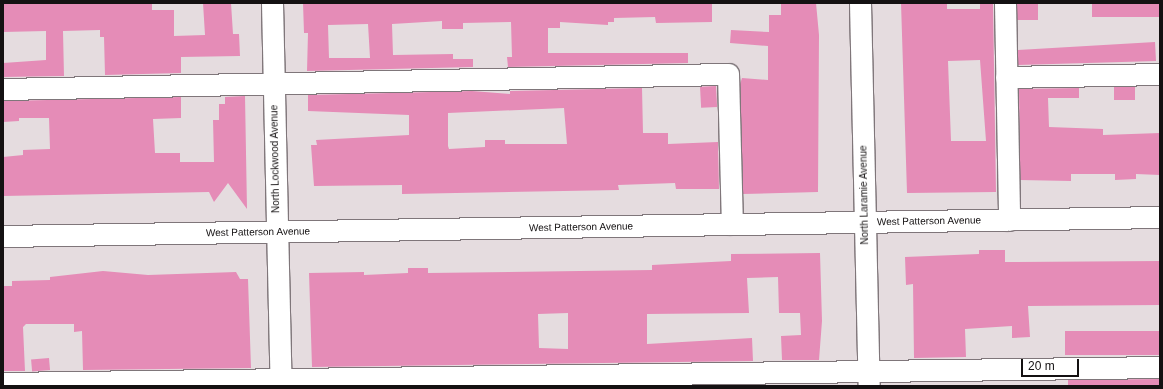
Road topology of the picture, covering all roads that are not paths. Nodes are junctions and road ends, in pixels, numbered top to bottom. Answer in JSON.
{"nodes":[{"id":1,"x":272,"y":3,"type":"edge"},
{"id":2,"x":860,"y":3,"type":"edge"},
{"id":3,"x":1005,"y":3,"type":"edge"},
{"id":4,"x":1160,"y":74,"type":"edge"},
{"id":5,"x":1006,"y":77,"type":"junction"},
{"id":6,"x":274,"y":85,"type":"junction"},
{"id":7,"x":3,"y":89,"type":"edge"},
{"id":8,"x":1160,"y":217,"type":"edge"},
{"id":9,"x":1008,"y":220,"type":"junction"},
{"id":10,"x":865,"y":222,"type":"junction"},
{"id":11,"x":732,"y":224,"type":"junction"},
{"id":12,"x":277,"y":232,"type":"junction"},
{"id":13,"x":3,"y":236,"type":"edge"},
{"id":14,"x":1160,"y":367,"type":"edge"},
{"id":15,"x":869,"y":379,"type":"edge"},
{"id":16,"x":281,"y":382,"type":"edge"},
{"id":17,"x":3,"y":383,"type":"edge"}],
"edges":[{"from":1,"to":6,"type":"street","name":"North Lockwood Avenue"},
{"from":2,"to":10,"type":"street","name":"North Laramie Avenue"},
{"from":3,"to":5,"type":"street"},
{"from":4,"to":5,"type":"street"},
{"from":5,"to":9,"type":"street"},
{"from":6,"to":7,"type":"street"},
{"from":6,"to":11,"type":"street"},
{"from":6,"to":12,"type":"street","name":"North Lockwood Avenue"},
{"from":8,"to":9,"type":"street","name":"West Patterson Avenue"},
{"from":9,"to":10,"type":"street","name":"West Patterson Avenue"},
{"from":10,"to":11,"type":"street","name":"West Patterson Avenue"},
{"from":10,"to":15,"type":"street","name":"North Laramie Avenue"},
{"from":11,"to":12,"type":"street","name":"West Patterson Avenue"},
{"from":12,"to":13,"type":"street","name":"West Patterson Avenue"},
{"from":12,"to":16,"type":"street","name":"North Lockwood Avenue"},
{"from":14,"to":15,"type":"street"},
{"from":15,"to":16,"type":"street"},
{"from":16,"to":17,"type":"street"}]}
